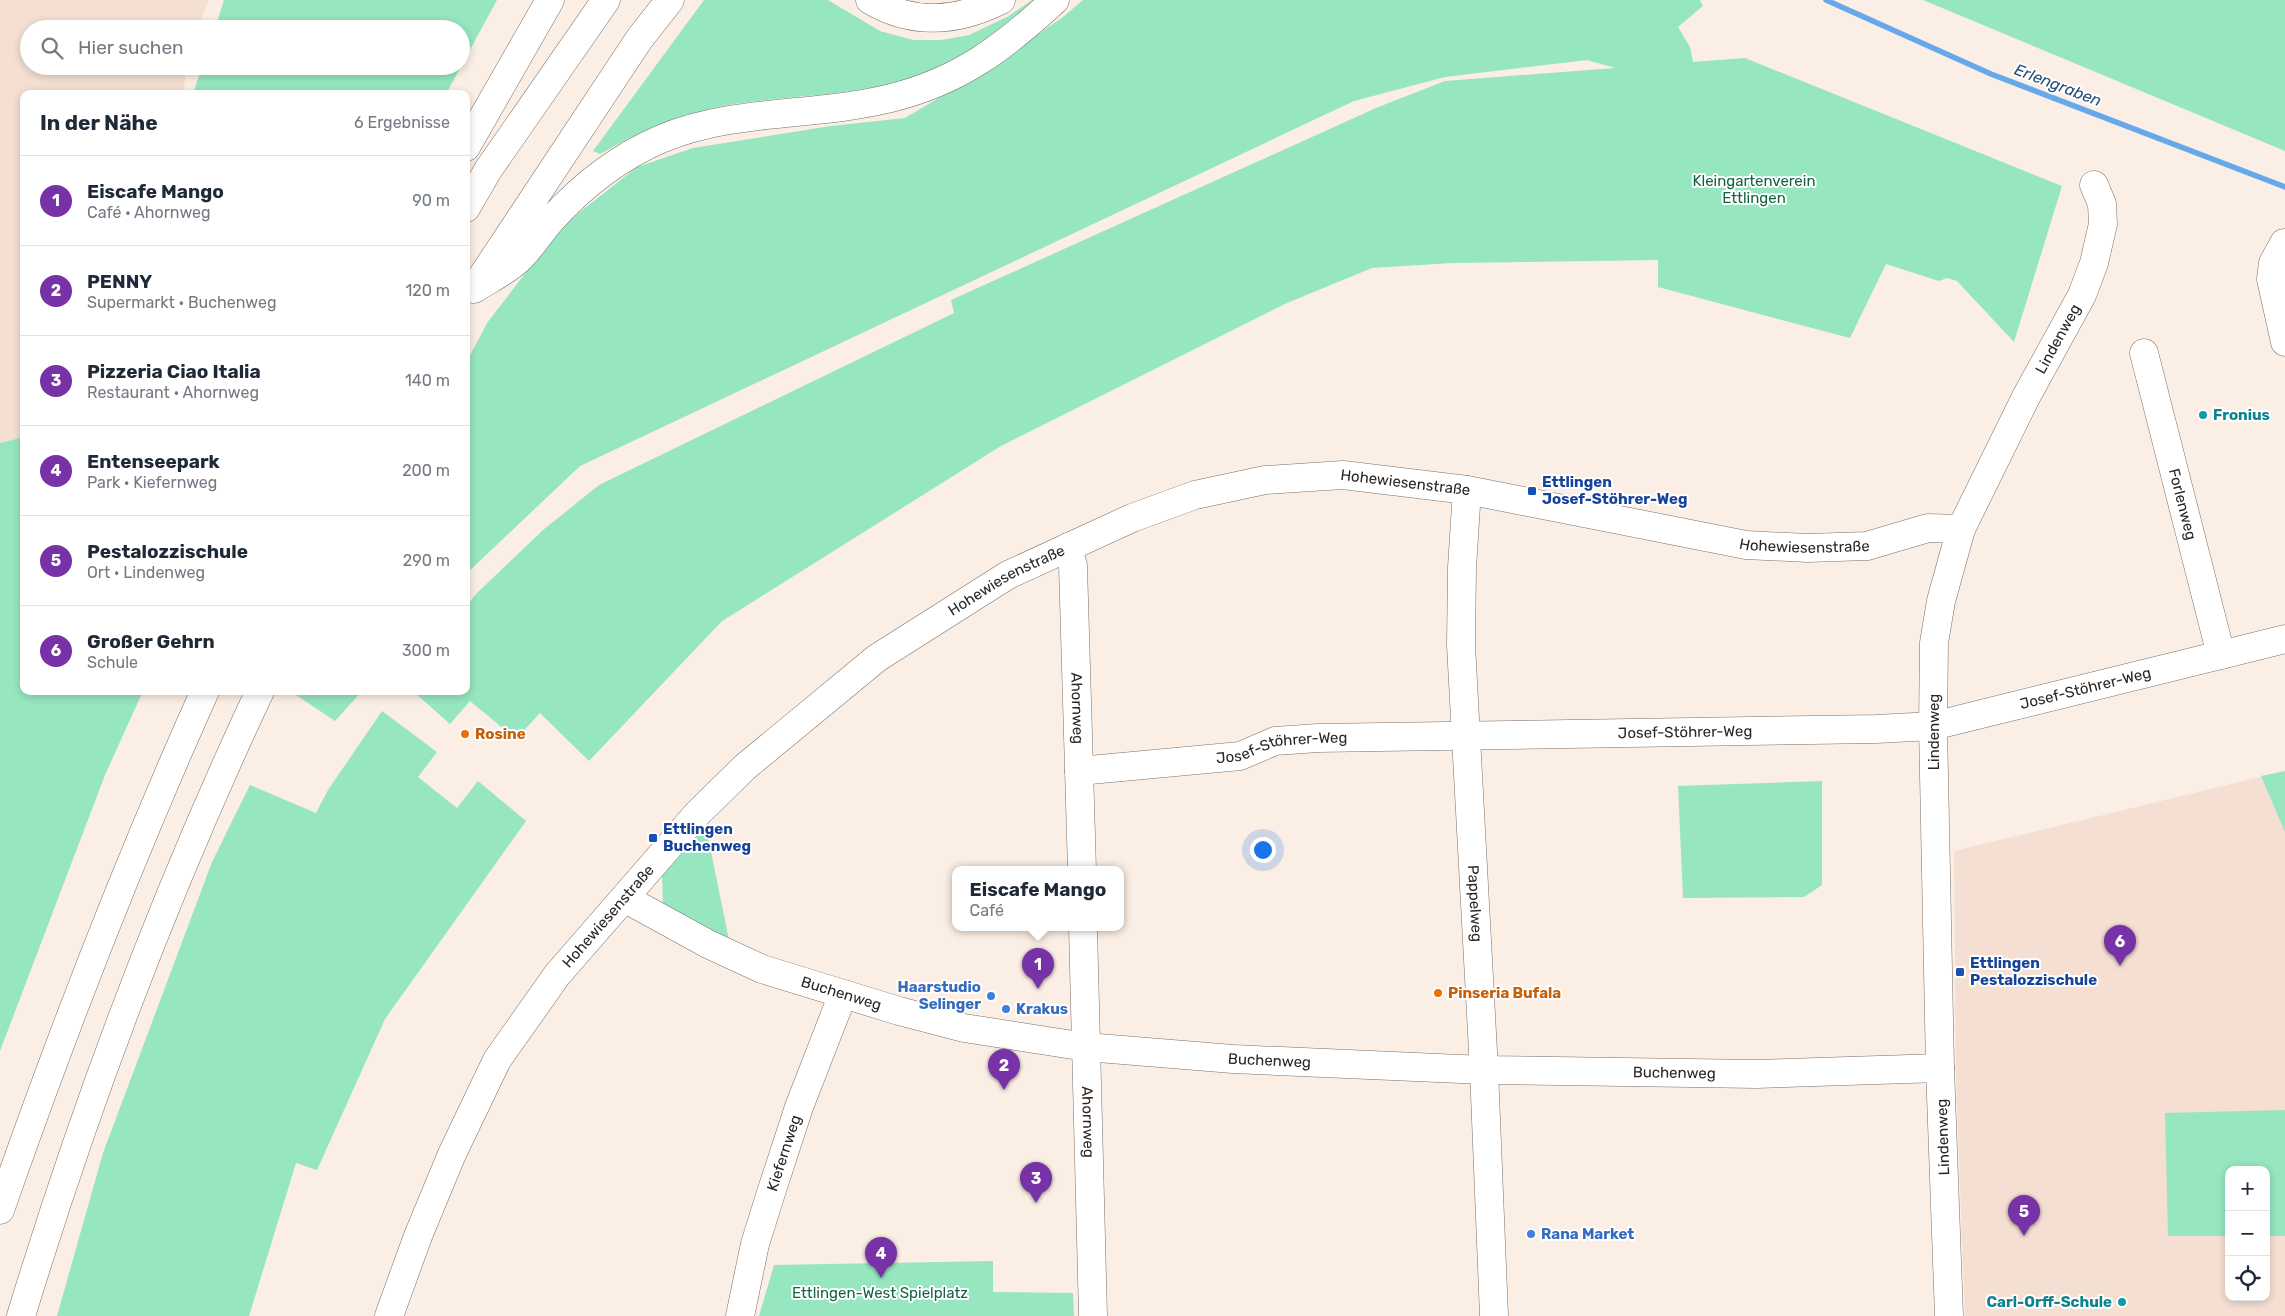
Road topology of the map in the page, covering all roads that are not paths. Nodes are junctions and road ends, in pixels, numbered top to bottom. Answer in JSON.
{"nodes":[{"id":1,"x":550,"y":0,"type":"edge"},
{"id":2,"x":606,"y":0,"type":"edge"},
{"id":3,"x":670,"y":0,"type":"edge"},
{"id":4,"x":870,"y":0,"type":"edge"},
{"id":5,"x":1001,"y":0,"type":"edge"},
{"id":6,"x":1055,"y":0,"type":"edge"},
{"id":7,"x":470,"y":140,"type":"edge"},
{"id":8,"x":2094,"y":185,"type":"dead end"},
{"id":9,"x":470,"y":201,"type":"edge"},
{"id":10,"x":2284,"y":243,"type":"dead end"},
{"id":11,"x":470,"y":296,"type":"edge"},
{"id":12,"x":2285,"y":342,"type":"edge"},
{"id":13,"x":2144,"y":353,"type":"dead end"},
{"id":14,"x":1467,"y":490,"type":"junction"},
{"id":15,"x":1961,"y":528,"type":"junction"},
{"id":16,"x":1068,"y":547,"type":"junction"},
{"id":17,"x":2285,"y":639,"type":"edge"},
{"id":18,"x":2221,"y":655,"type":"junction"},
{"id":19,"x":203,"y":695,"type":"edge"},
{"id":20,"x":258,"y":695,"type":"edge"},
{"id":21,"x":1933,"y":726,"type":"junction"},
{"id":22,"x":1464,"y":735,"type":"junction"},
{"id":23,"x":1079,"y":771,"type":"junction"},
{"id":24,"x":1082,"y":866,"type":"edge"},
{"id":25,"x":626,"y":899,"type":"junction"},
{"id":26,"x":1083,"y":931,"type":"edge"},
{"id":27,"x":844,"y":994,"type":"junction"},
{"id":28,"x":1086,"y":1047,"type":"junction"},
{"id":29,"x":1940,"y":1068,"type":"junction"},
{"id":30,"x":1484,"y":1070,"type":"junction"},
{"id":31,"x":0,"y":1210,"type":"edge"},
{"id":32,"x":21,"y":1316,"type":"edge"},
{"id":33,"x":389,"y":1316,"type":"edge"},
{"id":34,"x":740,"y":1316,"type":"edge"},
{"id":35,"x":1093,"y":1316,"type":"edge"},
{"id":36,"x":1494,"y":1316,"type":"edge"},
{"id":37,"x":1949,"y":1316,"type":"edge"}],
"edges":[{"from":1,"to":7,"type":"main road"},
{"from":2,"to":9,"type":"main road"},
{"from":3,"to":11,"type":"main road"},
{"from":4,"to":5,"type":"main road"},
{"from":6,"to":11,"type":"main road"},
{"from":8,"to":15,"type":"main road","name":"Lindenweg"},
{"from":10,"to":12,"type":"main road"},
{"from":13,"to":18,"type":"main road","name":"Forlenweg"},
{"from":14,"to":15,"type":"main road","name":"Hohewiesenstraße"},
{"from":14,"to":16,"type":"main road","name":"Hohewiesenstraße"},
{"from":14,"to":22,"type":"main road","name":"Pappelweg"},
{"from":15,"to":21,"type":"main road","name":"Lindenweg"},
{"from":16,"to":23,"type":"main road","name":"Ahornweg"},
{"from":16,"to":25,"type":"main road","name":"Hohewiesenstraße"},
{"from":17,"to":18,"type":"main road","name":"Josef-Stöhrer-Weg"},
{"from":18,"to":21,"type":"main road","name":"Josef-Stöhrer-Weg"},
{"from":19,"to":31,"type":"main road"},
{"from":20,"to":32,"type":"main road"},
{"from":21,"to":22,"type":"main road","name":"Josef-Stöhrer-Weg"},
{"from":21,"to":29,"type":"main road","name":"Lindenweg"},
{"from":22,"to":23,"type":"main road","name":"Josef-Stöhrer-Weg"},
{"from":22,"to":30,"type":"main road","name":"Pappelweg"},
{"from":23,"to":24,"type":"main road","name":"Ahornweg"},
{"from":25,"to":27,"type":"main road","name":"Buchenweg"},
{"from":25,"to":33,"type":"main road","name":"Hohewiesenstraße"},
{"from":26,"to":28,"type":"main road","name":"Ahornweg"},
{"from":27,"to":28,"type":"main road","name":"Buchenweg"},
{"from":27,"to":34,"type":"main road","name":"Kiefernweg"},
{"from":28,"to":30,"type":"main road","name":"Buchenweg"},
{"from":28,"to":35,"type":"main road","name":"Ahornweg"},
{"from":29,"to":30,"type":"main road","name":"Buchenweg"},
{"from":29,"to":37,"type":"main road","name":"Lindenweg"},
{"from":30,"to":36,"type":"main road","name":"Pappelweg"}]}
